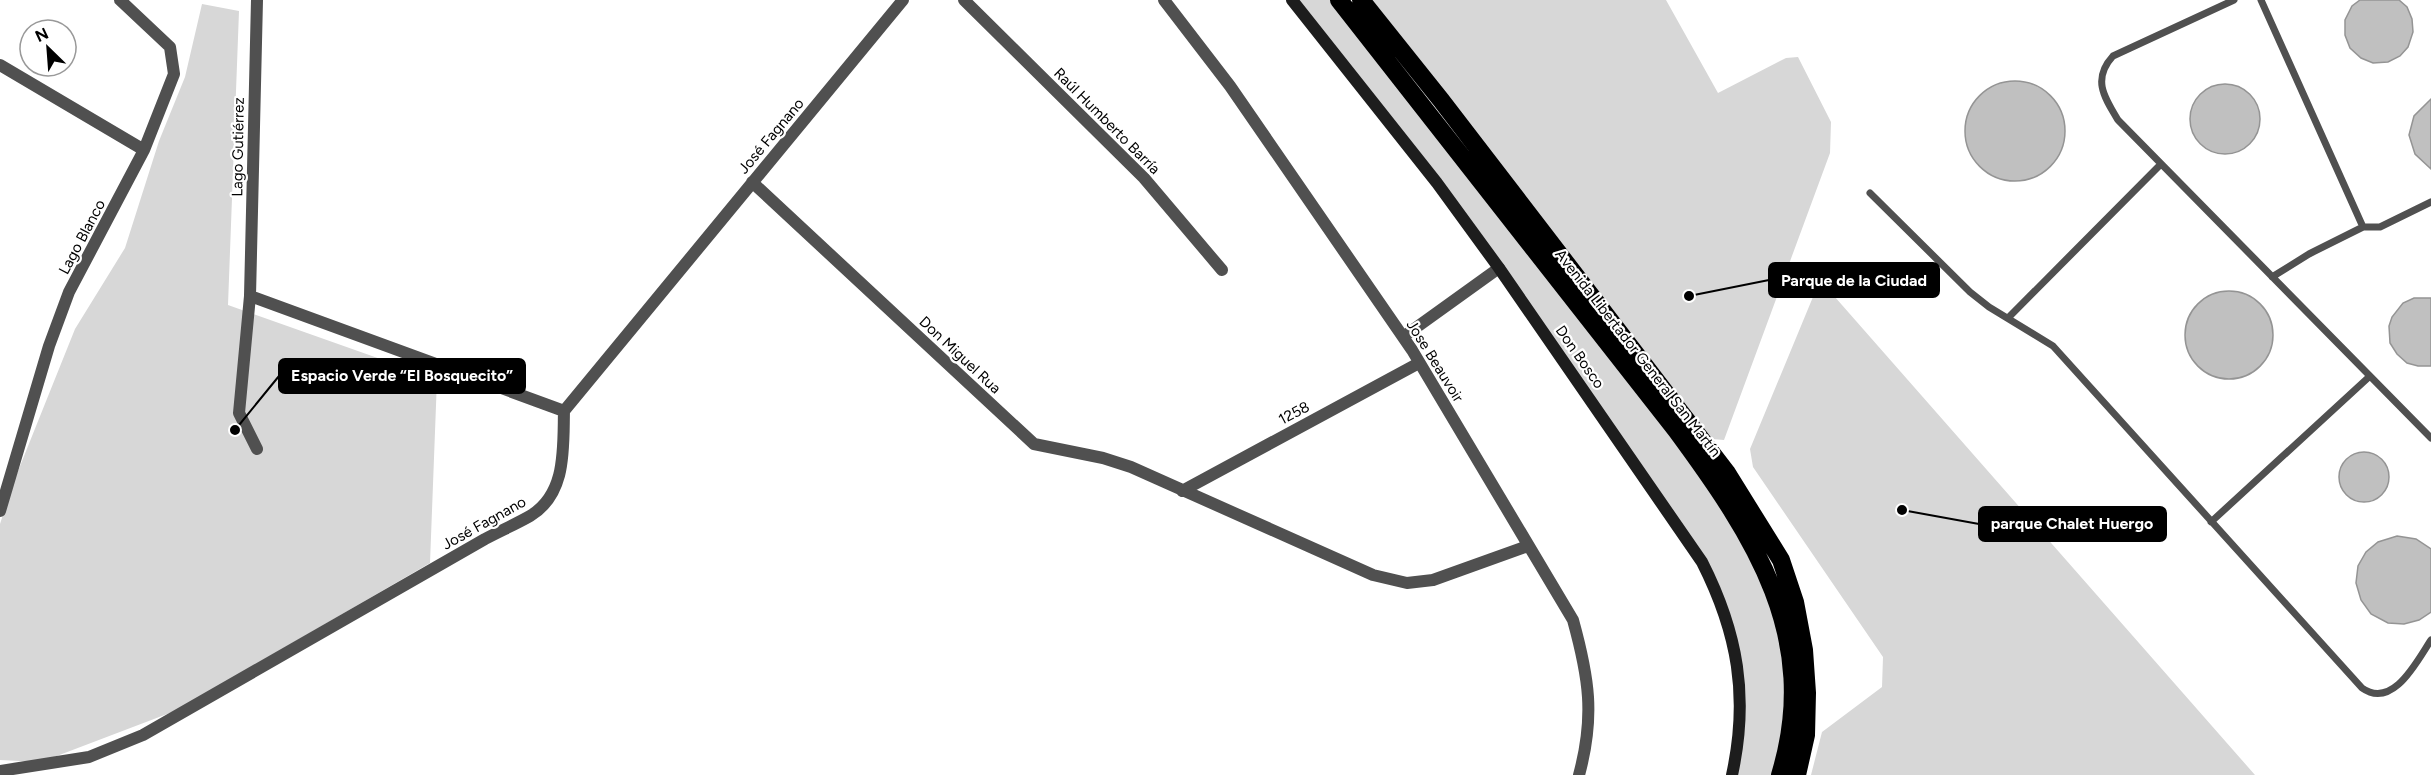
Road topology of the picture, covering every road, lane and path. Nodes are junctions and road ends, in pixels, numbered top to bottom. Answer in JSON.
{"nodes":[{"id":1,"x":120,"y":0,"type":"edge"},
{"id":2,"x":257,"y":0,"type":"edge"},
{"id":3,"x":903,"y":0,"type":"edge"},
{"id":4,"x":964,"y":0,"type":"edge"},
{"id":5,"x":1164,"y":0,"type":"edge"},
{"id":6,"x":1292,"y":0,"type":"edge"},
{"id":7,"x":1339,"y":0,"type":"edge"},
{"id":8,"x":1360,"y":0,"type":"edge"},
{"id":9,"x":2234,"y":0,"type":"edge"},
{"id":10,"x":2261,"y":0,"type":"edge"},
{"id":11,"x":0,"y":65,"type":"edge"},
{"id":12,"x":144,"y":150,"type":"junction"},
{"id":13,"x":2161,"y":164,"type":"junction"},
{"id":14,"x":752,"y":182,"type":"junction"},
{"id":15,"x":1870,"y":193,"type":"dead end"},
{"id":16,"x":2431,"y":202,"type":"edge"},
{"id":17,"x":2363,"y":227,"type":"junction"},
{"id":18,"x":1499,"y":268,"type":"junction"},
{"id":19,"x":1222,"y":270,"type":"dead end"},
{"id":20,"x":2272,"y":277,"type":"junction"},
{"id":21,"x":250,"y":296,"type":"junction"},
{"id":22,"x":2008,"y":318,"type":"junction"},
{"id":23,"x":1403,"y":337,"type":"junction"},
{"id":24,"x":1419,"y":363,"type":"junction"},
{"id":25,"x":2370,"y":376,"type":"junction"},
{"id":26,"x":564,"y":411,"type":"junction"},
{"id":27,"x":2431,"y":438,"type":"edge"},
{"id":28,"x":257,"y":449,"type":"dead end"},
{"id":29,"x":1182,"y":490,"type":"junction"},
{"id":30,"x":0,"y":511,"type":"edge"},
{"id":31,"x":2211,"y":522,"type":"junction"},
{"id":32,"x":1528,"y":546,"type":"junction"},
{"id":33,"x":2431,"y":640,"type":"edge"},
{"id":34,"x":0,"y":771,"type":"edge"},
{"id":35,"x":1579,"y":775,"type":"edge"},
{"id":36,"x":1732,"y":775,"type":"edge"},
{"id":37,"x":1780,"y":775,"type":"edge"},
{"id":38,"x":1797,"y":775,"type":"edge"}],
"edges":[{"from":1,"to":12,"type":"street","name":"Lago Blanco"},
{"from":2,"to":21,"type":"street","name":"Lago Gutiérrez"},
{"from":3,"to":14,"type":"street","name":"José Fagnano"},
{"from":4,"to":19,"type":"street","name":"Raúl Humberto Barría"},
{"from":5,"to":23,"type":"street","name":"Jose Beauvoir"},
{"from":6,"to":18,"type":"main road","name":"Don Bosco"},
{"from":7,"to":37,"type":"highway","name":"Avenida Libertador General San Martín"},
{"from":8,"to":38,"type":"highway","name":"Avenida Libertador General San Martín"},
{"from":9,"to":13,"type":"lane"},
{"from":10,"to":17,"type":"lane"},
{"from":11,"to":12,"type":"street"},
{"from":12,"to":30,"type":"street","name":"Lago Blanco"},
{"from":13,"to":20,"type":"lane"},
{"from":13,"to":22,"type":"lane"},
{"from":14,"to":26,"type":"street","name":"José Fagnano"},
{"from":14,"to":29,"type":"street","name":"Don Miguel Rua"},
{"from":15,"to":22,"type":"lane"},
{"from":16,"to":17,"type":"lane"},
{"from":17,"to":20,"type":"lane"},
{"from":18,"to":23,"type":"street"},
{"from":18,"to":36,"type":"main road","name":"Don Bosco"},
{"from":20,"to":25,"type":"lane"},
{"from":21,"to":26,"type":"street"},
{"from":21,"to":28,"type":"street","name":"Lago Gutiérrez"},
{"from":22,"to":31,"type":"lane"},
{"from":23,"to":24,"type":"street","name":"Jose Beauvoir"},
{"from":24,"to":29,"type":"street","name":"1258"},
{"from":24,"to":32,"type":"street","name":"Jose Beauvoir"},
{"from":25,"to":27,"type":"lane"},
{"from":25,"to":31,"type":"lane"},
{"from":26,"to":34,"type":"street","name":"José Fagnano"},
{"from":29,"to":32,"type":"street","name":"Don Miguel Rua"},
{"from":31,"to":33,"type":"lane"},
{"from":32,"to":35,"type":"street","name":"Jose Beauvoir"}]}
